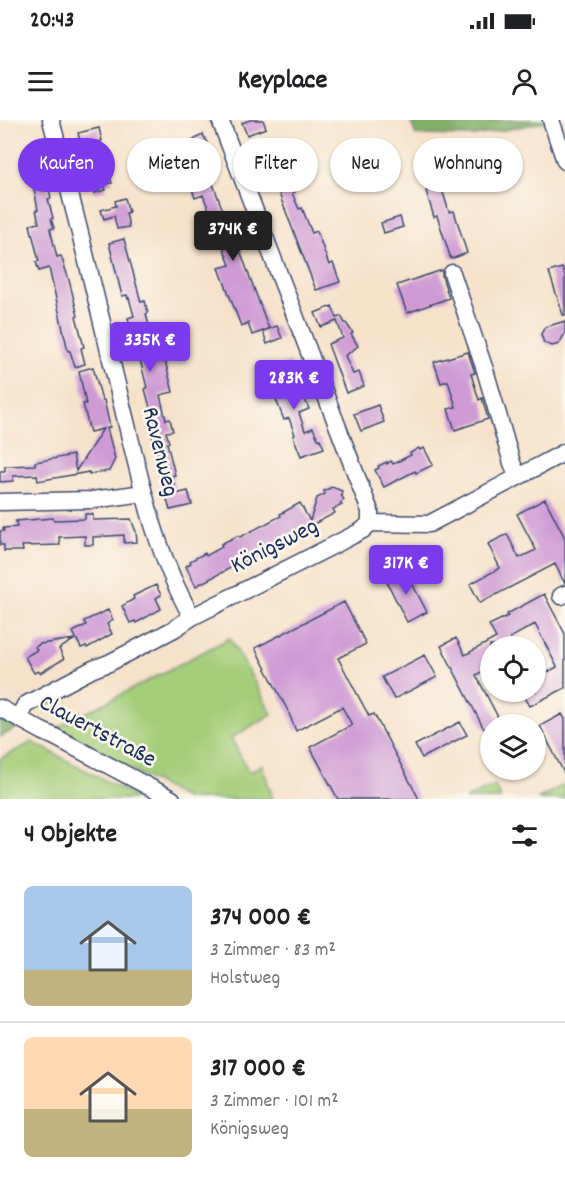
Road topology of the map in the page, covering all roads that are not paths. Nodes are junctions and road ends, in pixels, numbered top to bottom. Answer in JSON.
{"nodes":[{"id":1,"x":51,"y":120,"type":"edge"},
{"id":2,"x":220,"y":120,"type":"edge"},
{"id":3,"x":551,"y":120,"type":"edge"},
{"id":4,"x":563,"y":150,"type":"edge"},
{"id":5,"x":452,"y":273,"type":"dead end"},
{"id":6,"x":565,"y":452,"type":"edge"},
{"id":7,"x":518,"y":477,"type":"junction"},
{"id":8,"x":144,"y":493,"type":"junction"},
{"id":9,"x":0,"y":502,"type":"edge"},
{"id":10,"x":370,"y":523,"type":"junction"},
{"id":11,"x":192,"y":616,"type":"junction"},
{"id":12,"x":0,"y":708,"type":"edge"},
{"id":13,"x":19,"y":717,"type":"junction"},
{"id":14,"x":24,"y":735,"type":"dead end"},
{"id":15,"x":172,"y":799,"type":"edge"}],
"edges":[{"from":1,"to":8,"type":"street","name":"Ravenweg"},
{"from":2,"to":10,"type":"street"},
{"from":3,"to":4,"type":"street"},
{"from":5,"to":7,"type":"street"},
{"from":6,"to":7,"type":"street"},
{"from":7,"to":10,"type":"street"},
{"from":8,"to":9,"type":"street"},
{"from":8,"to":11,"type":"street","name":"Ravenweg"},
{"from":10,"to":11,"type":"street","name":"Königsweg"},
{"from":11,"to":13,"type":"street","name":"Königsweg"},
{"from":12,"to":13,"type":"street","name":"Clauertstraße"},
{"from":13,"to":14,"type":"street"},
{"from":13,"to":15,"type":"street","name":"Clauertstraße"}]}
